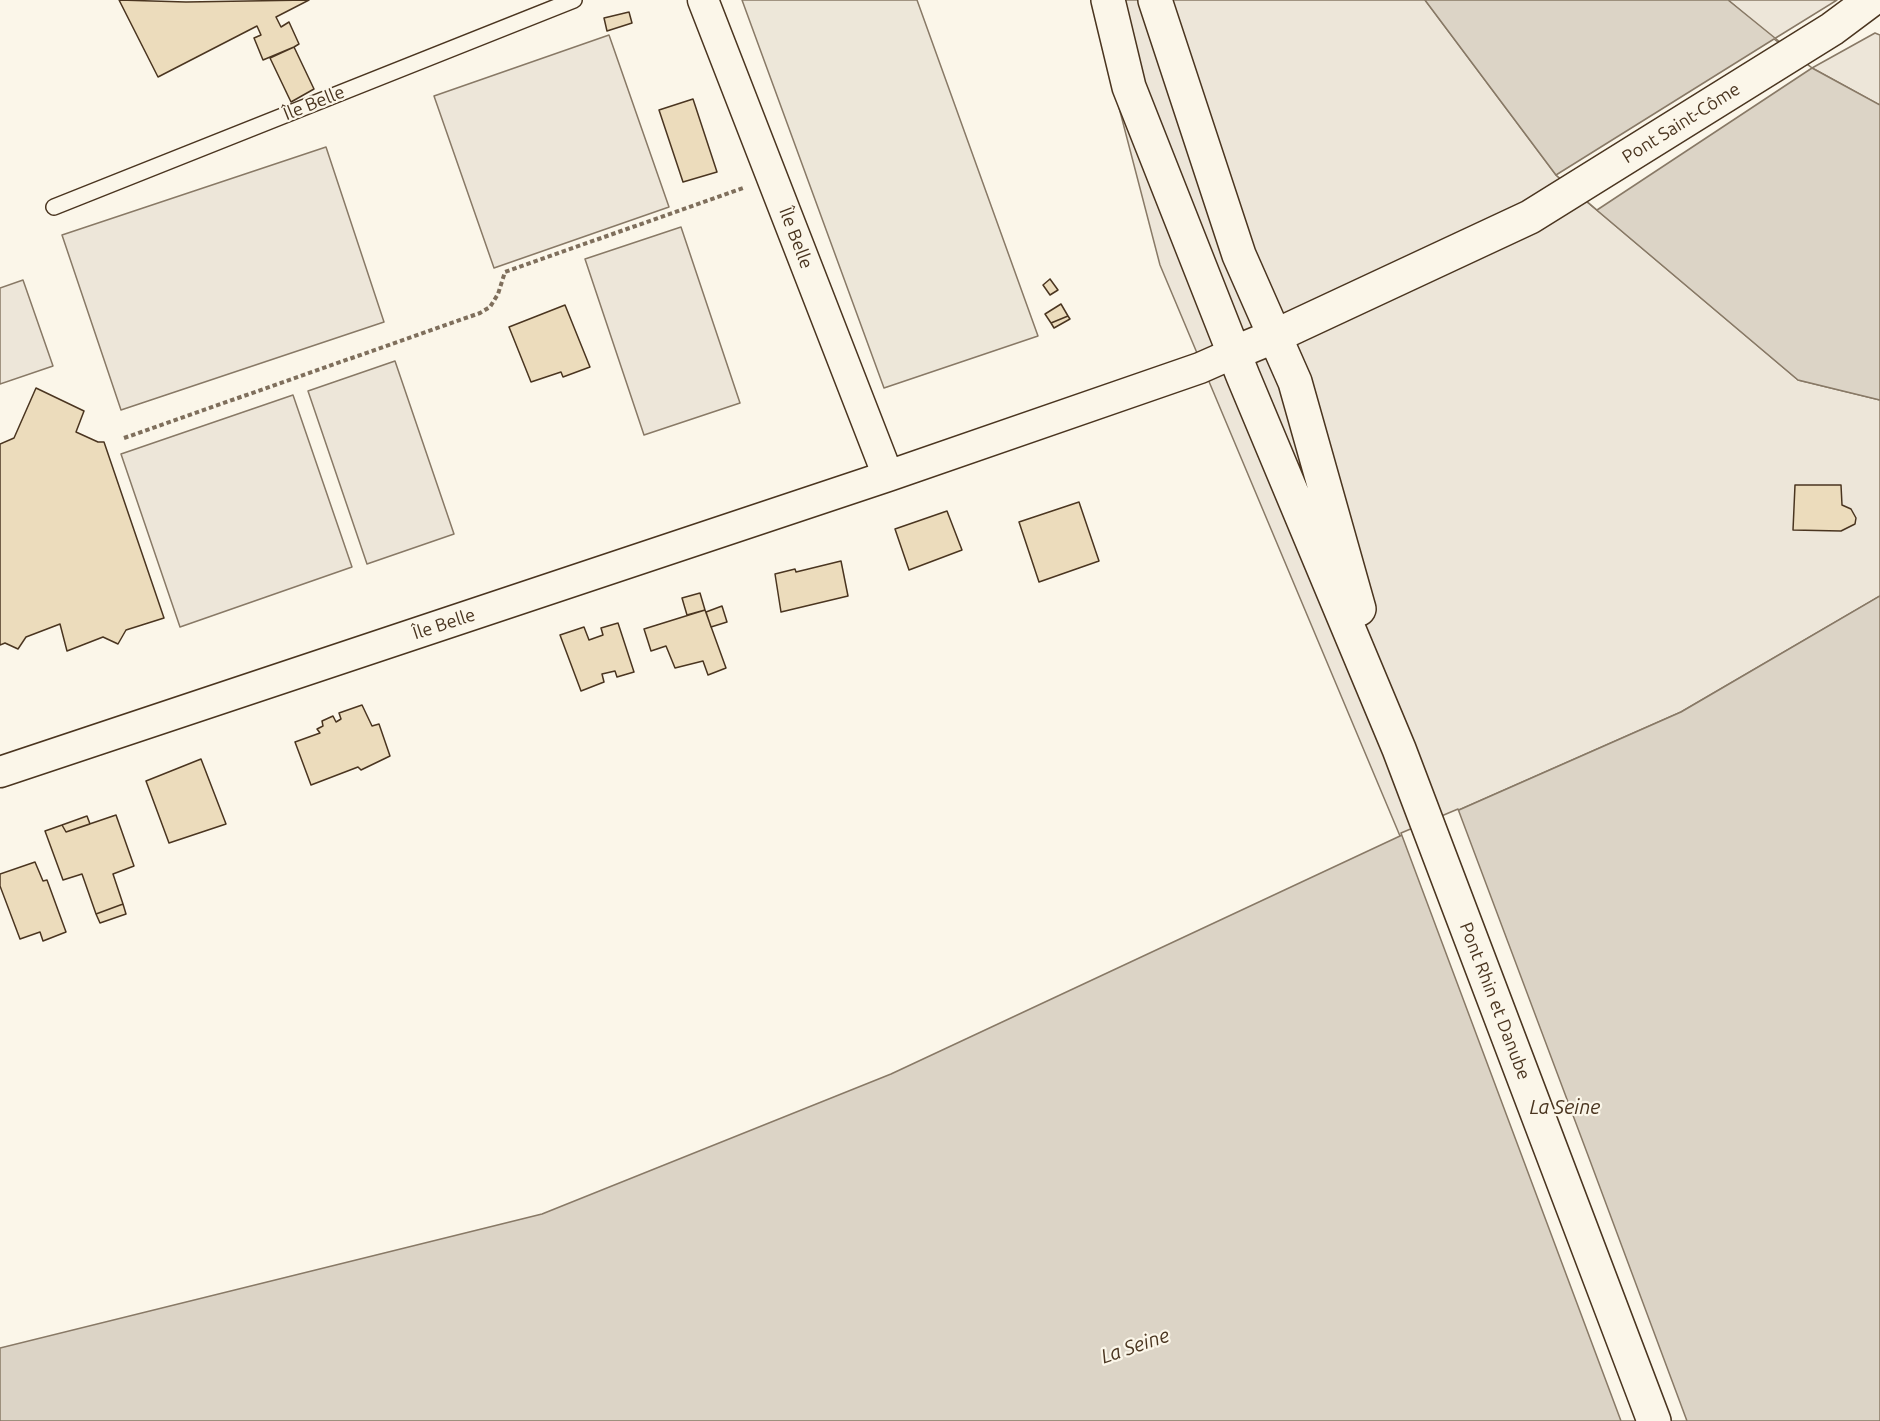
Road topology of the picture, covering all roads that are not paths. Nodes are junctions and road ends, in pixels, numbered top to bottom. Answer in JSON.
{"nodes":[{"id":1,"x":574,"y":0,"type":"edge"},
{"id":2,"x":704,"y":0,"type":"edge"},
{"id":3,"x":1108,"y":0,"type":"edge"},
{"id":4,"x":1155,"y":0,"type":"edge"},
{"id":5,"x":1871,"y":0,"type":"edge"},
{"id":6,"x":54,"y":207,"type":"dead end"},
{"id":7,"x":1275,"y":336,"type":"junction"},
{"id":8,"x":1234,"y":353,"type":"junction"},
{"id":9,"x":888,"y":476,"type":"junction"},
{"id":10,"x":1399,"y":749,"type":"junction"},
{"id":11,"x":0,"y":772,"type":"edge"},
{"id":12,"x":1654,"y":1421,"type":"edge"}],
"edges":[{"from":1,"to":6,"type":"lane","name":"Île Belle"},
{"from":2,"to":9,"type":"street","name":"Île Belle"},
{"from":3,"to":8,"type":"main road"},
{"from":4,"to":7,"type":"main road"},
{"from":5,"to":7,"type":"main road","name":"Pont Saint-Côme"},
{"from":7,"to":8,"type":"main road","name":"Pont Saint-Côme"},
{"from":7,"to":10,"type":"main road"},
{"from":8,"to":9,"type":"street","name":"Île Belle"},
{"from":8,"to":10,"type":"main road"},
{"from":9,"to":11,"type":"street","name":"Île Belle"},
{"from":10,"to":12,"type":"main road","name":"Pont Rhin et Danube"}]}
